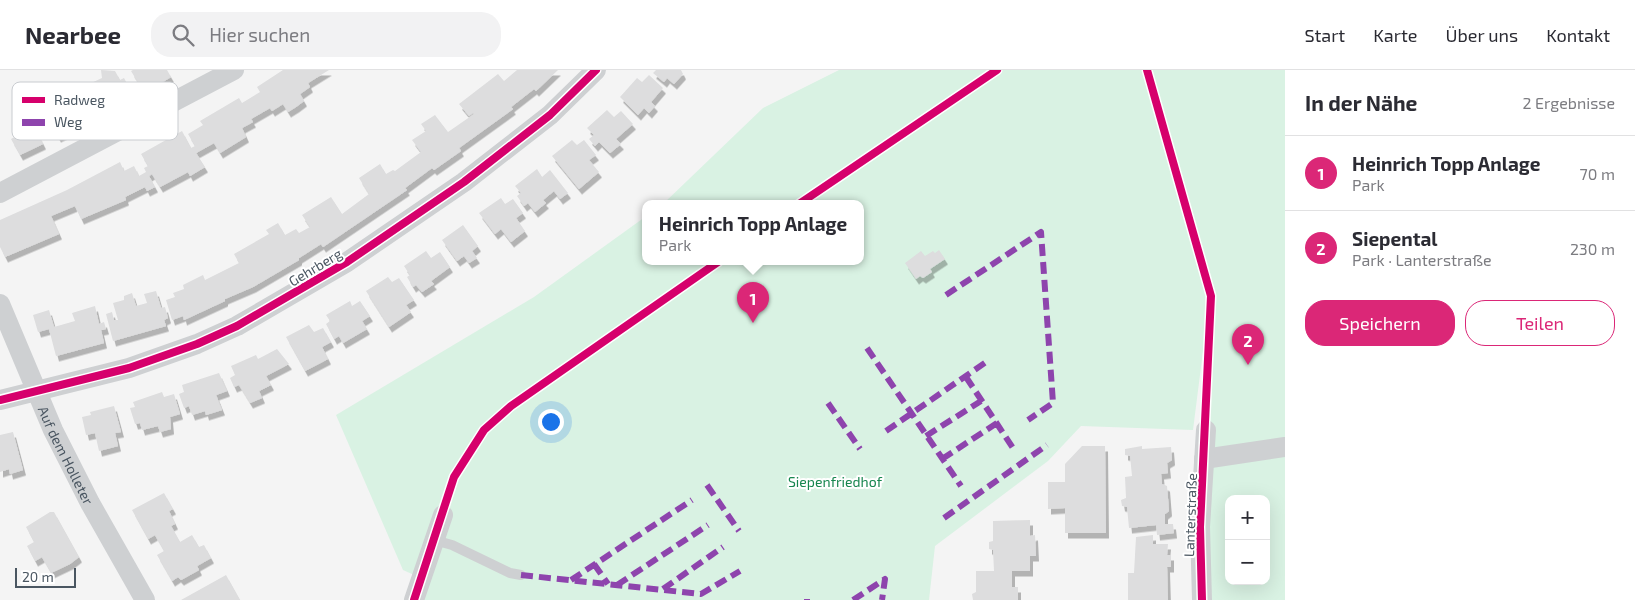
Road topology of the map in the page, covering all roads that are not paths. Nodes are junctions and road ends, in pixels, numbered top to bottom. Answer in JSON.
{"nodes":[{"id":1,"x":234,"y":70,"type":"edge"},
{"id":2,"x":596,"y":70,"type":"edge"},
{"id":3,"x":178,"y":99,"type":"edge"},
{"id":4,"x":101,"y":140,"type":"edge"},
{"id":5,"x":0,"y":193,"type":"edge"},
{"id":6,"x":0,"y":304,"type":"edge"},
{"id":7,"x":38,"y":391,"type":"junction"},
{"id":8,"x":0,"y":400,"type":"edge"},
{"id":9,"x":1206,"y":430,"type":"dead end"},
{"id":10,"x":1285,"y":447,"type":"edge"},
{"id":11,"x":1204,"y":459,"type":"junction"},
{"id":12,"x":442,"y":515,"type":"dead end"},
{"id":13,"x":434,"y":540,"type":"junction"},
{"id":14,"x":520,"y":575,"type":"dead end"},
{"id":15,"x":145,"y":600,"type":"edge"},
{"id":16,"x":414,"y":600,"type":"edge"},
{"id":17,"x":1202,"y":600,"type":"edge"}],
"edges":[{"from":1,"to":3,"type":"street"},
{"from":2,"to":7,"type":"street","name":"Gehrberg"},
{"from":4,"to":5,"type":"street"},
{"from":6,"to":7,"type":"street","name":"Auf dem Holleter"},
{"from":7,"to":8,"type":"street","name":"Gehrberg"},
{"from":7,"to":15,"type":"street","name":"Auf dem Holleter"},
{"from":9,"to":11,"type":"street","name":"Lanterstraße"},
{"from":10,"to":11,"type":"street"},
{"from":11,"to":17,"type":"street","name":"Lanterstraße"},
{"from":12,"to":13,"type":"street"},
{"from":13,"to":14,"type":"lane"},
{"from":13,"to":16,"type":"street"}]}
